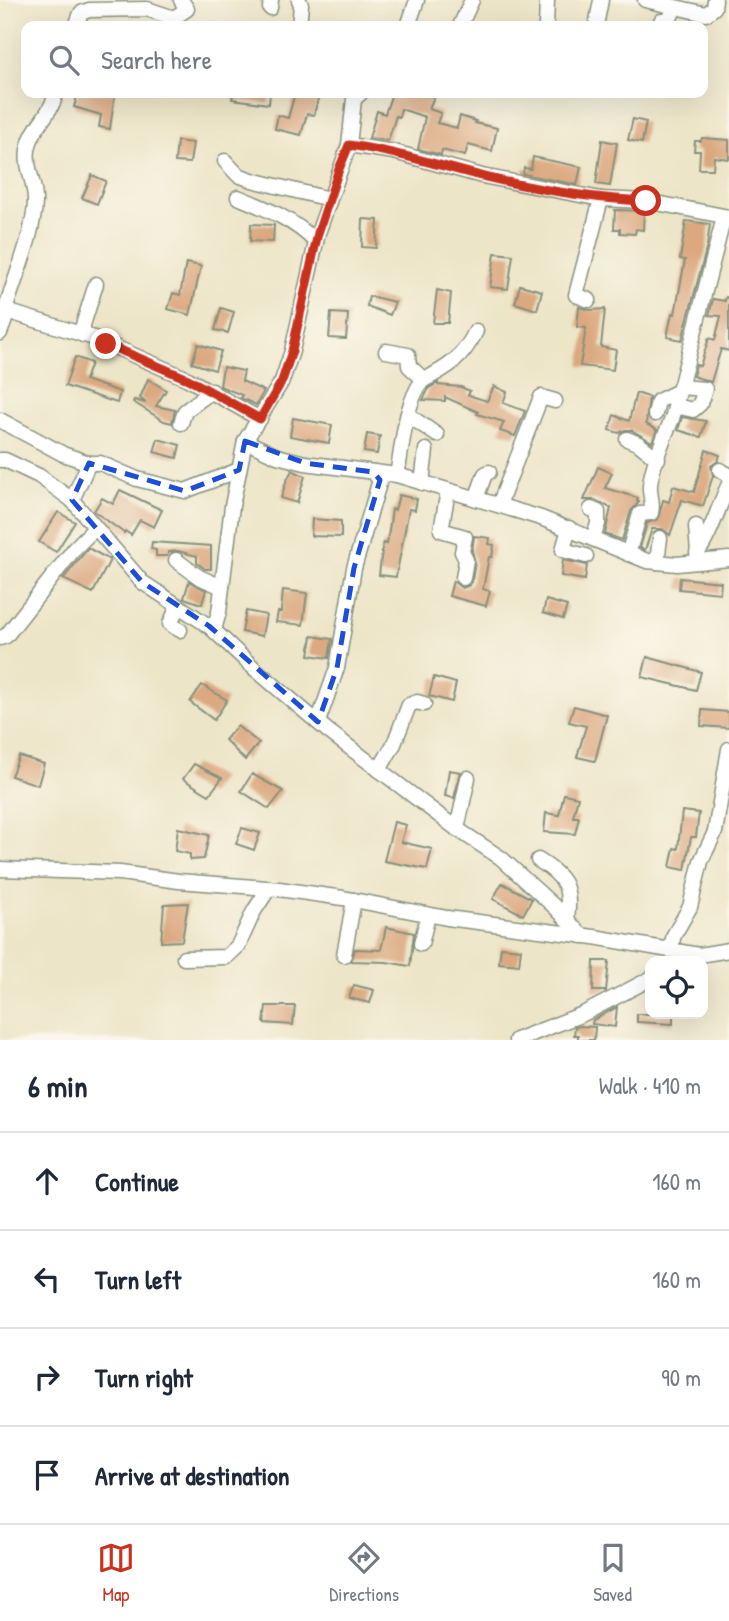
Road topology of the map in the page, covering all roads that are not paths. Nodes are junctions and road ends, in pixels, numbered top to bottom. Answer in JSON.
{"nodes":[{"id":1,"x":88,"y":0,"type":"edge"},
{"id":2,"x":181,"y":0,"type":"edge"},
{"id":3,"x":299,"y":0,"type":"edge"},
{"id":4,"x":417,"y":0,"type":"edge"},
{"id":5,"x":472,"y":0,"type":"edge"},
{"id":6,"x":547,"y":0,"type":"edge"},
{"id":7,"x":601,"y":0,"type":"edge"},
{"id":8,"x":645,"y":0,"type":"edge"},
{"id":9,"x":715,"y":0,"type":"edge"},
{"id":10,"x":674,"y":9,"type":"junction"},
{"id":11,"x":78,"y":20,"type":"edge"},
{"id":12,"x":300,"y":21,"type":"edge"},
{"id":13,"x":410,"y":21,"type":"edge"},
{"id":14,"x":462,"y":21,"type":"edge"},
{"id":15,"x":546,"y":21,"type":"edge"},
{"id":16,"x":597,"y":21,"type":"edge"},
{"id":17,"x":661,"y":21,"type":"dead end"},
{"id":18,"x":54,"y":98,"type":"edge"},
{"id":19,"x":354,"y":98,"type":"edge"},
{"id":20,"x":349,"y":145,"type":"junction"},
{"id":21,"x":225,"y":161,"type":"dead end"},
{"id":22,"x":238,"y":197,"type":"dead end"},
{"id":23,"x":329,"y":199,"type":"junction"},
{"id":24,"x":601,"y":200,"type":"junction"},
{"id":25,"x":727,"y":217,"type":"edge"},
{"id":26,"x":316,"y":242,"type":"junction"},
{"id":27,"x":96,"y":284,"type":"dead end"},
{"id":28,"x":589,"y":300,"type":"dead end"},
{"id":29,"x":4,"y":310,"type":"edge"},
{"id":30,"x":476,"y":331,"type":"dead end"},
{"id":31,"x":0,"y":333,"type":"edge"},
{"id":32,"x":83,"y":335,"type":"junction"},
{"id":33,"x":386,"y":351,"type":"dead end"},
{"id":34,"x":422,"y":381,"type":"junction"},
{"id":35,"x":212,"y":391,"type":"junction"},
{"id":36,"x":678,"y":395,"type":"junction"},
{"id":37,"x":555,"y":401,"type":"dead end"},
{"id":38,"x":655,"y":414,"type":"dead end"},
{"id":39,"x":408,"y":415,"type":"junction"},
{"id":40,"x":260,"y":419,"type":"junction"},
{"id":41,"x":0,"y":420,"type":"edge"},
{"id":42,"x":181,"y":423,"type":"dead end"},
{"id":43,"x":437,"y":435,"type":"dead end"},
{"id":44,"x":627,"y":439,"type":"dead end"},
{"id":45,"x":245,"y":441,"type":"junction"},
{"id":46,"x":426,"y":450,"type":"dead end"},
{"id":47,"x":658,"y":458,"type":"junction"},
{"id":48,"x":0,"y":460,"type":"edge"},
{"id":49,"x":89,"y":463,"type":"junction"},
{"id":50,"x":239,"y":470,"type":"junction"},
{"id":51,"x":373,"y":472,"type":"junction"},
{"id":52,"x":489,"y":472,"type":"dead end"},
{"id":53,"x":397,"y":475,"type":"junction"},
{"id":54,"x":422,"y":483,"type":"junction"},
{"id":55,"x":729,"y":484,"type":"edge"},
{"id":56,"x":448,"y":491,"type":"junction"},
{"id":57,"x":476,"y":499,"type":"junction"},
{"id":58,"x":72,"y":500,"type":"junction"},
{"id":59,"x":499,"y":505,"type":"junction"},
{"id":60,"x":591,"y":509,"type":"dead end"},
{"id":61,"x":696,"y":526,"type":"dead end"},
{"id":62,"x":95,"y":528,"type":"junction"},
{"id":63,"x":569,"y":528,"type":"junction"},
{"id":64,"x":593,"y":538,"type":"junction"},
{"id":65,"x":660,"y":538,"type":"dead end"},
{"id":66,"x":628,"y":554,"type":"junction"},
{"id":67,"x":586,"y":556,"type":"dead end"},
{"id":68,"x":698,"y":558,"type":"junction"},
{"id":69,"x":729,"y":559,"type":"edge"},
{"id":70,"x":176,"y":560,"type":"dead end"},
{"id":71,"x":657,"y":562,"type":"junction"},
{"id":72,"x":463,"y":578,"type":"dead end"},
{"id":73,"x":222,"y":587,"type":"junction"},
{"id":74,"x":178,"y":606,"type":"junction"},
{"id":75,"x":180,"y":630,"type":"dead end"},
{"id":76,"x":214,"y":631,"type":"junction"},
{"id":77,"x":0,"y":638,"type":"edge"},
{"id":78,"x":424,"y":704,"type":"dead end"},
{"id":79,"x":318,"y":722,"type":"junction"},
{"id":80,"x":729,"y":749,"type":"edge"},
{"id":81,"x":379,"y":770,"type":"junction"},
{"id":82,"x":468,"y":778,"type":"dead end"},
{"id":83,"x":457,"y":829,"type":"junction"},
{"id":84,"x":538,"y":860,"type":"dead end"},
{"id":85,"x":0,"y":869,"type":"edge"},
{"id":86,"x":269,"y":888,"type":"junction"},
{"id":87,"x":354,"y":900,"type":"junction"},
{"id":88,"x":428,"y":915,"type":"junction"},
{"id":89,"x":568,"y":920,"type":"junction"},
{"id":90,"x":582,"y":936,"type":"junction"},
{"id":91,"x":421,"y":944,"type":"dead end"},
{"id":92,"x":670,"y":950,"type":"junction"},
{"id":93,"x":729,"y":950,"type":"edge"},
{"id":94,"x":344,"y":955,"type":"dead end"},
{"id":95,"x":687,"y":956,"type":"edge"},
{"id":96,"x":702,"y":956,"type":"edge"},
{"id":97,"x":184,"y":958,"type":"dead end"},
{"id":98,"x":645,"y":982,"type":"edge"},
{"id":99,"x":526,"y":1038,"type":"edge"}],
"edges":[{"from":1,"to":11,"type":"street"},
{"from":2,"to":11,"type":"street"},
{"from":3,"to":12,"type":"street"},
{"from":4,"to":13,"type":"street"},
{"from":5,"to":14,"type":"street"},
{"from":6,"to":15,"type":"street"},
{"from":7,"to":16,"type":"street"},
{"from":8,"to":10,"type":"street"},
{"from":9,"to":10,"type":"street"},
{"from":10,"to":17,"type":"street"},
{"from":18,"to":29,"type":"street"},
{"from":19,"to":20,"type":"street"},
{"from":20,"to":23,"type":"street"},
{"from":20,"to":24,"type":"street"},
{"from":21,"to":23,"type":"street"},
{"from":22,"to":26,"type":"street"},
{"from":23,"to":26,"type":"street"},
{"from":24,"to":25,"type":"street"},
{"from":24,"to":28,"type":"street"},
{"from":25,"to":36,"type":"street"},
{"from":26,"to":40,"type":"street"},
{"from":27,"to":32,"type":"street"},
{"from":29,"to":31,"type":"street"},
{"from":29,"to":32,"type":"street"},
{"from":30,"to":34,"type":"street"},
{"from":32,"to":35,"type":"street"},
{"from":33,"to":34,"type":"street"},
{"from":34,"to":39,"type":"street"},
{"from":35,"to":40,"type":"street"},
{"from":35,"to":42,"type":"street"},
{"from":36,"to":38,"type":"street"},
{"from":36,"to":47,"type":"street"},
{"from":37,"to":59,"type":"street"},
{"from":39,"to":43,"type":"street"},
{"from":39,"to":53,"type":"street"},
{"from":40,"to":45,"type":"street"},
{"from":41,"to":49,"type":"street"},
{"from":44,"to":47,"type":"street"},
{"from":45,"to":50,"type":"street"},
{"from":45,"to":51,"type":"street"},
{"from":46,"to":54,"type":"street"},
{"from":47,"to":66,"type":"street"},
{"from":48,"to":58,"type":"street"},
{"from":49,"to":50,"type":"street"},
{"from":49,"to":58,"type":"street"},
{"from":50,"to":73,"type":"street"},
{"from":51,"to":53,"type":"street"},
{"from":51,"to":79,"type":"street"},
{"from":52,"to":57,"type":"street"},
{"from":53,"to":54,"type":"street"},
{"from":54,"to":56,"type":"street"},
{"from":55,"to":68,"type":"street"},
{"from":56,"to":57,"type":"street"},
{"from":56,"to":72,"type":"street"},
{"from":57,"to":59,"type":"street"},
{"from":58,"to":62,"type":"street"},
{"from":59,"to":63,"type":"street"},
{"from":60,"to":64,"type":"street"},
{"from":61,"to":68,"type":"street"},
{"from":62,"to":74,"type":"street"},
{"from":62,"to":77,"type":"street"},
{"from":63,"to":64,"type":"street"},
{"from":63,"to":67,"type":"street"},
{"from":64,"to":66,"type":"street"},
{"from":65,"to":71,"type":"street"},
{"from":66,"to":71,"type":"street"},
{"from":68,"to":69,"type":"street"},
{"from":68,"to":71,"type":"street"},
{"from":70,"to":73,"type":"street"},
{"from":73,"to":76,"type":"street"},
{"from":74,"to":75,"type":"street"},
{"from":74,"to":76,"type":"street"},
{"from":76,"to":79,"type":"street"},
{"from":78,"to":81,"type":"street"},
{"from":79,"to":81,"type":"street"},
{"from":80,"to":92,"type":"street"},
{"from":81,"to":83,"type":"street"},
{"from":82,"to":83,"type":"street"},
{"from":83,"to":89,"type":"street"},
{"from":84,"to":89,"type":"street"},
{"from":85,"to":86,"type":"street"},
{"from":86,"to":87,"type":"street"},
{"from":86,"to":97,"type":"street"},
{"from":87,"to":88,"type":"street"},
{"from":87,"to":94,"type":"street"},
{"from":88,"to":90,"type":"street"},
{"from":88,"to":91,"type":"street"},
{"from":89,"to":90,"type":"street"},
{"from":90,"to":92,"type":"street"},
{"from":92,"to":95,"type":"street"},
{"from":93,"to":96,"type":"street"},
{"from":98,"to":99,"type":"street"}]}
